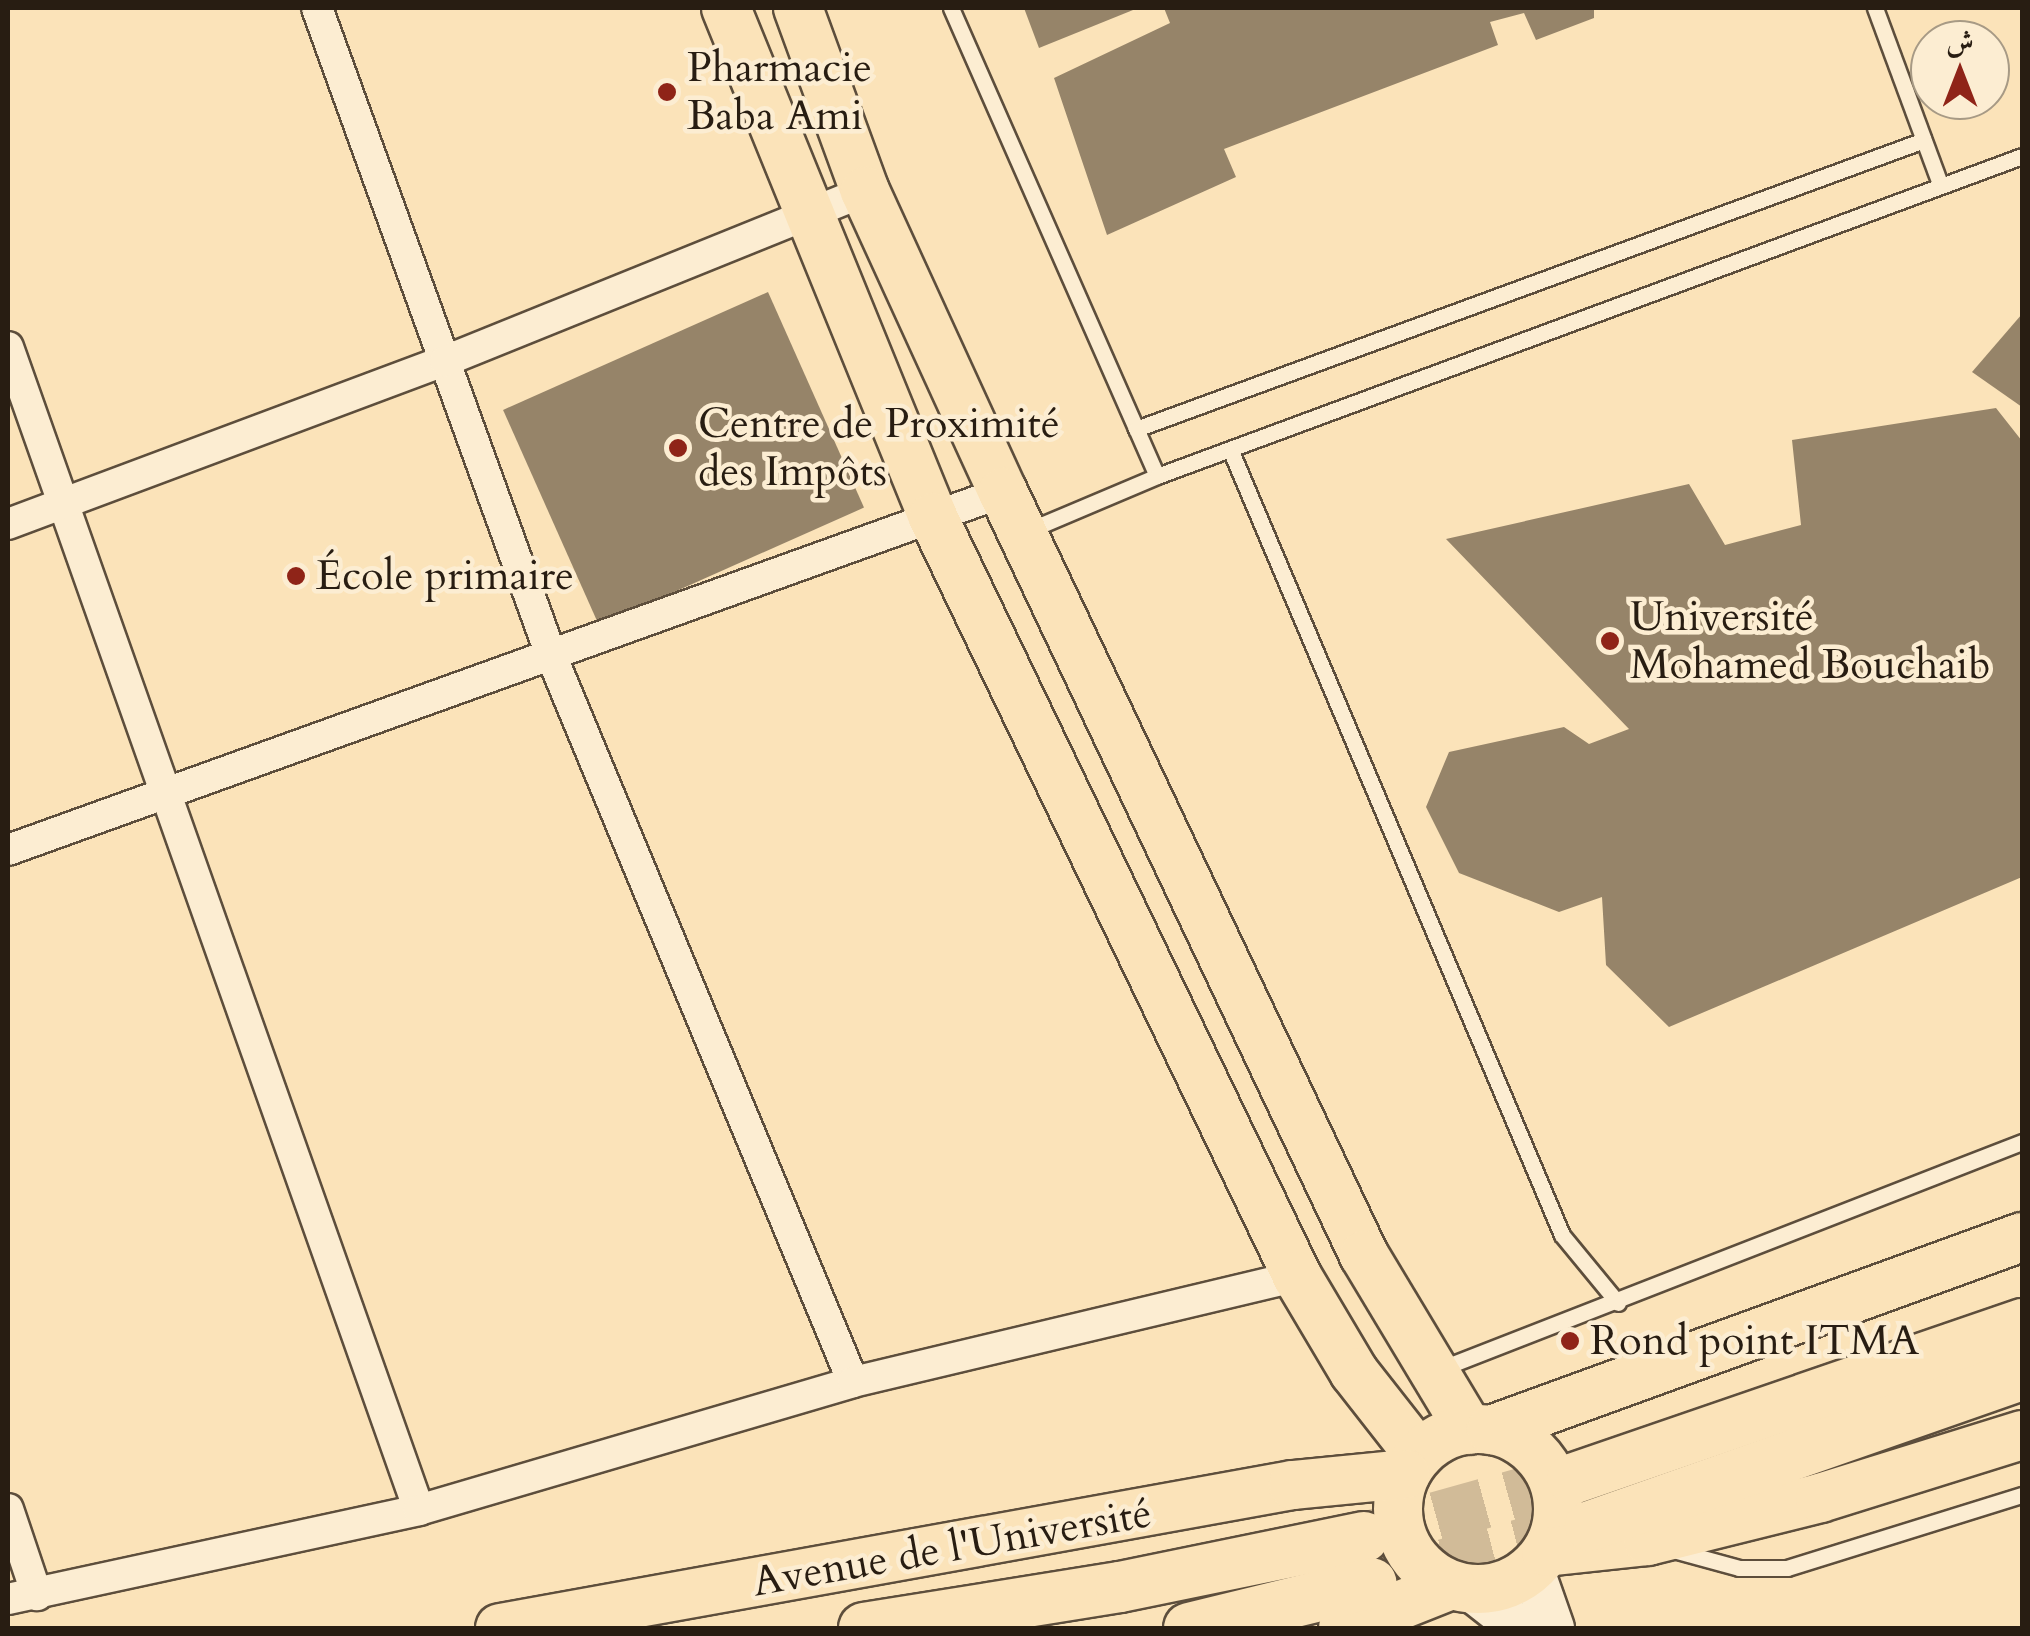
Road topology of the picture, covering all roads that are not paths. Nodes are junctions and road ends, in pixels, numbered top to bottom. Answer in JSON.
{"nodes":[{"id":1,"x":317,"y":8,"type":"edge"},
{"id":2,"x":726,"y":8,"type":"edge"},
{"id":3,"x":798,"y":8,"type":"edge"},
{"id":4,"x":951,"y":8,"type":"edge"},
{"id":5,"x":1875,"y":8,"type":"edge"},
{"id":6,"x":1924,"y":140,"type":"junction"},
{"id":7,"x":2022,"y":156,"type":"edge"},
{"id":8,"x":1940,"y":184,"type":"junction"},
{"id":9,"x":865,"y":191,"type":"junction"},
{"id":10,"x":807,"y":219,"type":"junction"},
{"id":11,"x":8,"y":347,"type":"edge"},
{"id":12,"x":445,"y":362,"type":"junction"},
{"id":13,"x":1136,"y":430,"type":"junction"},
{"id":14,"x":1230,"y":450,"type":"junction"},
{"id":15,"x":1157,"y":476,"type":"junction"},
{"id":16,"x":63,"y":504,"type":"junction"},
{"id":17,"x":1013,"y":512,"type":"junction"},
{"id":18,"x":934,"y":517,"type":"junction"},
{"id":19,"x":8,"y":524,"type":"edge"},
{"id":20,"x":551,"y":654,"type":"junction"},
{"id":21,"x":165,"y":793,"type":"junction"},
{"id":22,"x":8,"y":850,"type":"edge"},
{"id":23,"x":2022,"y":1142,"type":"edge"},
{"id":24,"x":2022,"y":1237,"type":"edge"},
{"id":25,"x":1296,"y":1276,"type":"junction"},
{"id":26,"x":1618,"y":1303,"type":"junction"},
{"id":27,"x":2022,"y":1324,"type":"edge"},
{"id":28,"x":1432,"y":1372,"type":"junction"},
{"id":29,"x":2022,"y":1375,"type":"edge"},
{"id":30,"x":853,"y":1382,"type":"junction"},
{"id":31,"x":1480,"y":1430,"type":"junction"},
{"id":32,"x":2022,"y":1435,"type":"edge"},
{"id":33,"x":1412,"y":1464,"type":"junction"},
{"id":34,"x":1572,"y":1478,"type":"tunnel mouth"},
{"id":35,"x":2022,"y":1496,"type":"edge"},
{"id":36,"x":8,"y":1509,"type":"edge"},
{"id":37,"x":419,"y":1510,"type":"junction"},
{"id":38,"x":1590,"y":1526,"type":"tunnel mouth"},
{"id":39,"x":1648,"y":1541,"type":"junction"},
{"id":40,"x":1539,"y":1560,"type":"junction"},
{"id":41,"x":1460,"y":1586,"type":"junction"},
{"id":42,"x":22,"y":1597,"type":"edge"},
{"id":43,"x":500,"y":1628,"type":"edge"},
{"id":44,"x":864,"y":1628,"type":"edge"},
{"id":45,"x":1189,"y":1628,"type":"edge"},
{"id":46,"x":1342,"y":1628,"type":"edge"},
{"id":47,"x":1520,"y":1628,"type":"edge"},
{"id":48,"x":1553,"y":1628,"type":"edge"}],
"edges":[{"from":1,"to":12,"type":"street"},
{"from":2,"to":10,"type":"main road"},
{"from":3,"to":9,"type":"main road"},
{"from":4,"to":13,"type":"lane"},
{"from":5,"to":6,"type":"lane"},
{"from":6,"to":8,"type":"lane"},
{"from":6,"to":13,"type":"lane"},
{"from":7,"to":8,"type":"lane"},
{"from":8,"to":14,"type":"lane"},
{"from":9,"to":10,"type":"street"},
{"from":9,"to":17,"type":"main road"},
{"from":10,"to":12,"type":"street"},
{"from":10,"to":18,"type":"main road"},
{"from":11,"to":16,"type":"street"},
{"from":12,"to":16,"type":"street"},
{"from":12,"to":20,"type":"street"},
{"from":13,"to":15,"type":"lane"},
{"from":14,"to":15,"type":"lane"},
{"from":14,"to":26,"type":"lane"},
{"from":15,"to":17,"type":"lane"},
{"from":16,"to":19,"type":"street"},
{"from":16,"to":21,"type":"street"},
{"from":17,"to":18,"type":"street"},
{"from":17,"to":28,"type":"main road"},
{"from":18,"to":20,"type":"street"},
{"from":18,"to":25,"type":"main road"},
{"from":20,"to":21,"type":"street"},
{"from":20,"to":30,"type":"street"},
{"from":21,"to":22,"type":"street"},
{"from":21,"to":37,"type":"street"},
{"from":23,"to":26,"type":"lane"},
{"from":24,"to":31,"type":"main road"},
{"from":25,"to":30,"type":"street"},
{"from":25,"to":33,"type":"main road"},
{"from":26,"to":28,"type":"lane"},
{"from":27,"to":34,"type":"highway"},
{"from":28,"to":31,"type":"main road"},
{"from":29,"to":38,"type":"highway"},
{"from":30,"to":37,"type":"street"},
{"from":31,"to":33,"type":"main road"},
{"from":31,"to":40,"type":"main road"},
{"from":32,"to":39,"type":"main road"},
{"from":33,"to":41,"type":"main road"},
{"from":33,"to":43,"type":"main road","name":"Avenue de l'Université"},
{"from":35,"to":39,"type":"lane"},
{"from":36,"to":42,"type":"street"},
{"from":37,"to":42,"type":"street"},
{"from":39,"to":40,"type":"main road"},
{"from":40,"to":41,"type":"main road"},
{"from":40,"to":48,"type":"main road"},
{"from":41,"to":46,"type":"main road"},
{"from":41,"to":47,"type":"main road"},
{"from":44,"to":45,"type":"highway"}]}
